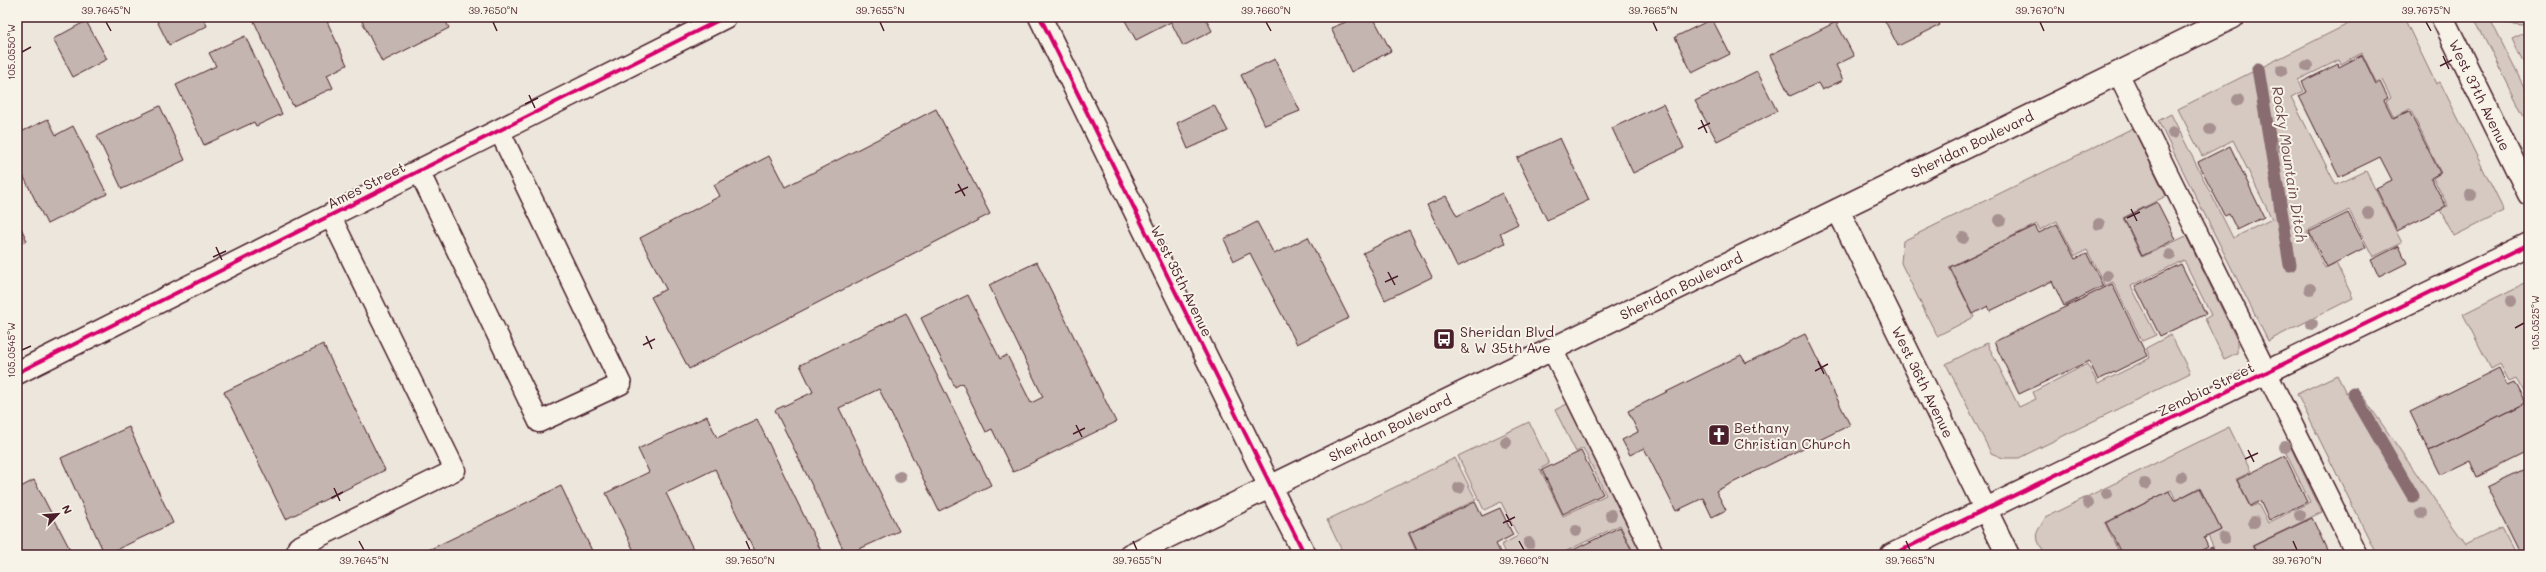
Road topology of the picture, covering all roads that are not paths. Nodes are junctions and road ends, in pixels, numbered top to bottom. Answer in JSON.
{"nodes":[{"id":1,"x":724,"y":17,"type":"edge"},
{"id":2,"x":1040,"y":17,"type":"edge"},
{"id":3,"x":2233,"y":17,"type":"edge"},
{"id":4,"x":2442,"y":17,"type":"edge"},
{"id":5,"x":2118,"y":73,"type":"junction"},
{"id":6,"x":499,"y":130,"type":"junction"},
{"id":7,"x":419,"y":171,"type":"junction"},
{"id":8,"x":2529,"y":194,"type":"edge"},
{"id":9,"x":1838,"y":210,"type":"junction"},
{"id":10,"x":330,"y":215,"type":"junction"},
{"id":11,"x":2529,"y":244,"type":"edge"},
{"id":12,"x":1552,"y":349,"type":"junction"},
{"id":13,"x":2267,"y":372,"type":"junction"},
{"id":14,"x":17,"y":373,"type":"edge"},
{"id":15,"x":1270,"y":486,"type":"junction"},
{"id":16,"x":1986,"y":509,"type":"junction"},
{"id":17,"x":298,"y":546,"type":"dead end"},
{"id":18,"x":1130,"y":555,"type":"edge"},
{"id":19,"x":1305,"y":555,"type":"edge"},
{"id":20,"x":1654,"y":555,"type":"edge"},
{"id":21,"x":1892,"y":555,"type":"edge"},
{"id":22,"x":2008,"y":555,"type":"edge"},
{"id":23,"x":2357,"y":555,"type":"edge"}],
"edges":[{"from":1,"to":6,"type":"street","name":"Ames Street"},
{"from":2,"to":15,"type":"street","name":"West 35th Avenue"},
{"from":3,"to":5,"type":"street","name":"Sheridan Boulevard"},
{"from":4,"to":8,"type":"street","name":"West 37th Avenue"},
{"from":5,"to":9,"type":"street","name":"Sheridan Boulevard"},
{"from":5,"to":13,"type":"lane"},
{"from":6,"to":7,"type":"street","name":"Ames Street"},
{"from":6,"to":7,"type":"lane"},
{"from":7,"to":10,"type":"street","name":"Ames Street"},
{"from":9,"to":12,"type":"street","name":"Sheridan Boulevard"},
{"from":9,"to":16,"type":"street","name":"West 36th Avenue"},
{"from":10,"to":14,"type":"street","name":"Ames Street"},
{"from":10,"to":17,"type":"lane"},
{"from":11,"to":13,"type":"street","name":"Zenobia Street"},
{"from":12,"to":15,"type":"street","name":"Sheridan Boulevard"},
{"from":12,"to":20,"type":"lane"},
{"from":13,"to":16,"type":"street","name":"Zenobia Street"},
{"from":13,"to":23,"type":"lane"},
{"from":15,"to":18,"type":"street","name":"Sheridan Boulevard"},
{"from":15,"to":19,"type":"street","name":"West 35th Avenue"},
{"from":16,"to":21,"type":"street","name":"Zenobia Street"},
{"from":16,"to":22,"type":"street","name":"West 36th Avenue"}]}
